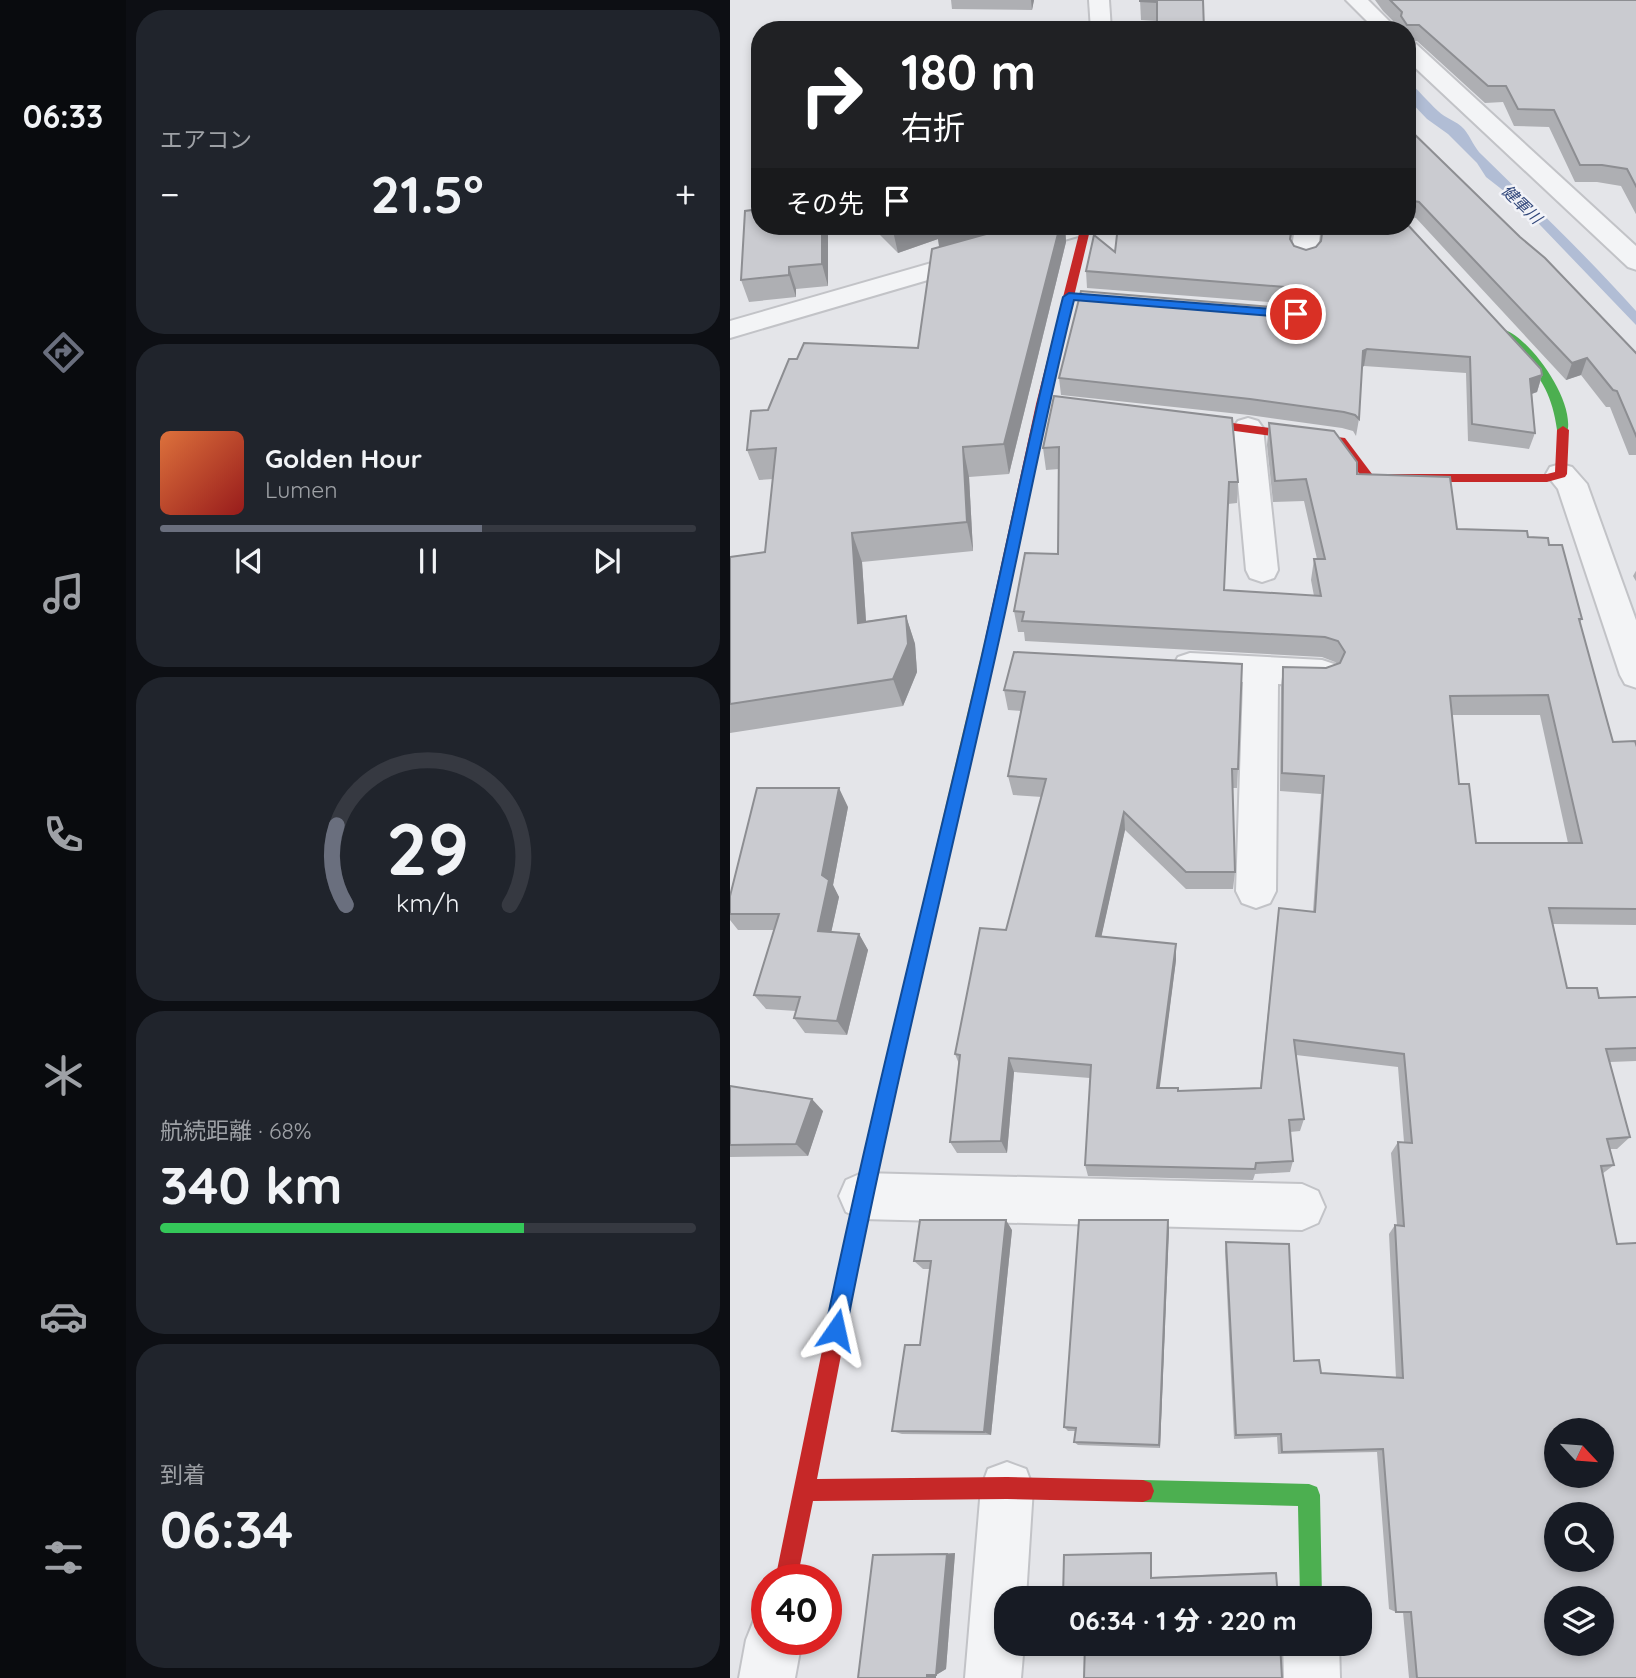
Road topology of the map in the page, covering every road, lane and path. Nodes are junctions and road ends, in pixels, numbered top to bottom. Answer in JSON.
{"nodes":[{"id":1,"x":1099,"y":0,"type":"edge"},
{"id":2,"x":1356,"y":0,"type":"edge"},
{"id":3,"x":1100,"y":21,"type":"edge"},
{"id":4,"x":1378,"y":21,"type":"edge"},
{"id":5,"x":1416,"y":56,"type":"edge"},
{"id":6,"x":1055,"y":235,"type":"edge"},
{"id":7,"x":1086,"y":235,"type":"edge"},
{"id":8,"x":1307,"y":235,"type":"edge"},
{"id":9,"x":1304,"y":256,"type":"edge"},
{"id":10,"x":1636,"y":262,"type":"edge"},
{"id":11,"x":1496,"y":324,"type":"edge"},
{"id":12,"x":730,"y":330,"type":"edge"},
{"id":13,"x":1166,"y":418,"type":"edge"},
{"id":14,"x":1248,"y":428,"type":"junction"},
{"id":15,"x":1561,"y":474,"type":"junction"},
{"id":16,"x":1262,"y":570,"type":"dead end"},
{"id":17,"x":1152,"y":664,"type":"edge"},
{"id":18,"x":1261,"y":670,"type":"junction"},
{"id":19,"x":1322,"y":673,"type":"edge"},
{"id":20,"x":1636,"y":676,"type":"edge"},
{"id":21,"x":1256,"y":891,"type":"dead end"},
{"id":22,"x":862,"y":1196,"type":"junction"},
{"id":23,"x":1302,"y":1207,"type":"dead end"},
{"id":24,"x":1007,"y":1488,"type":"junction"},
{"id":25,"x":803,"y":1490,"type":"junction"},
{"id":26,"x":789,"y":1564,"type":"edge"},
{"id":27,"x":1311,"y":1586,"type":"edge"},
{"id":28,"x":771,"y":1655,"type":"edge"},
{"id":29,"x":1311,"y":1656,"type":"edge"},
{"id":30,"x":767,"y":1678,"type":"edge"},
{"id":31,"x":993,"y":1678,"type":"edge"},
{"id":32,"x":1312,"y":1678,"type":"edge"}],
"edges":[{"from":1,"to":3,"type":"street"},
{"from":2,"to":4,"type":"street"},
{"from":5,"to":10,"type":"street"},
{"from":6,"to":12,"type":"street"},
{"from":7,"to":22,"type":"street"},
{"from":8,"to":9,"type":"street"},
{"from":11,"to":15,"type":"street"},
{"from":13,"to":14,"type":"street"},
{"from":14,"to":15,"type":"street"},
{"from":14,"to":16,"type":"street"},
{"from":15,"to":20,"type":"street"},
{"from":17,"to":18,"type":"street"},
{"from":18,"to":19,"type":"street"},
{"from":18,"to":21,"type":"street"},
{"from":22,"to":23,"type":"street"},
{"from":22,"to":25,"type":"street"},
{"from":24,"to":25,"type":"street"},
{"from":24,"to":27,"type":"street"},
{"from":24,"to":31,"type":"street"},
{"from":25,"to":26,"type":"street"},
{"from":28,"to":30,"type":"street"},
{"from":29,"to":32,"type":"street"}]}
